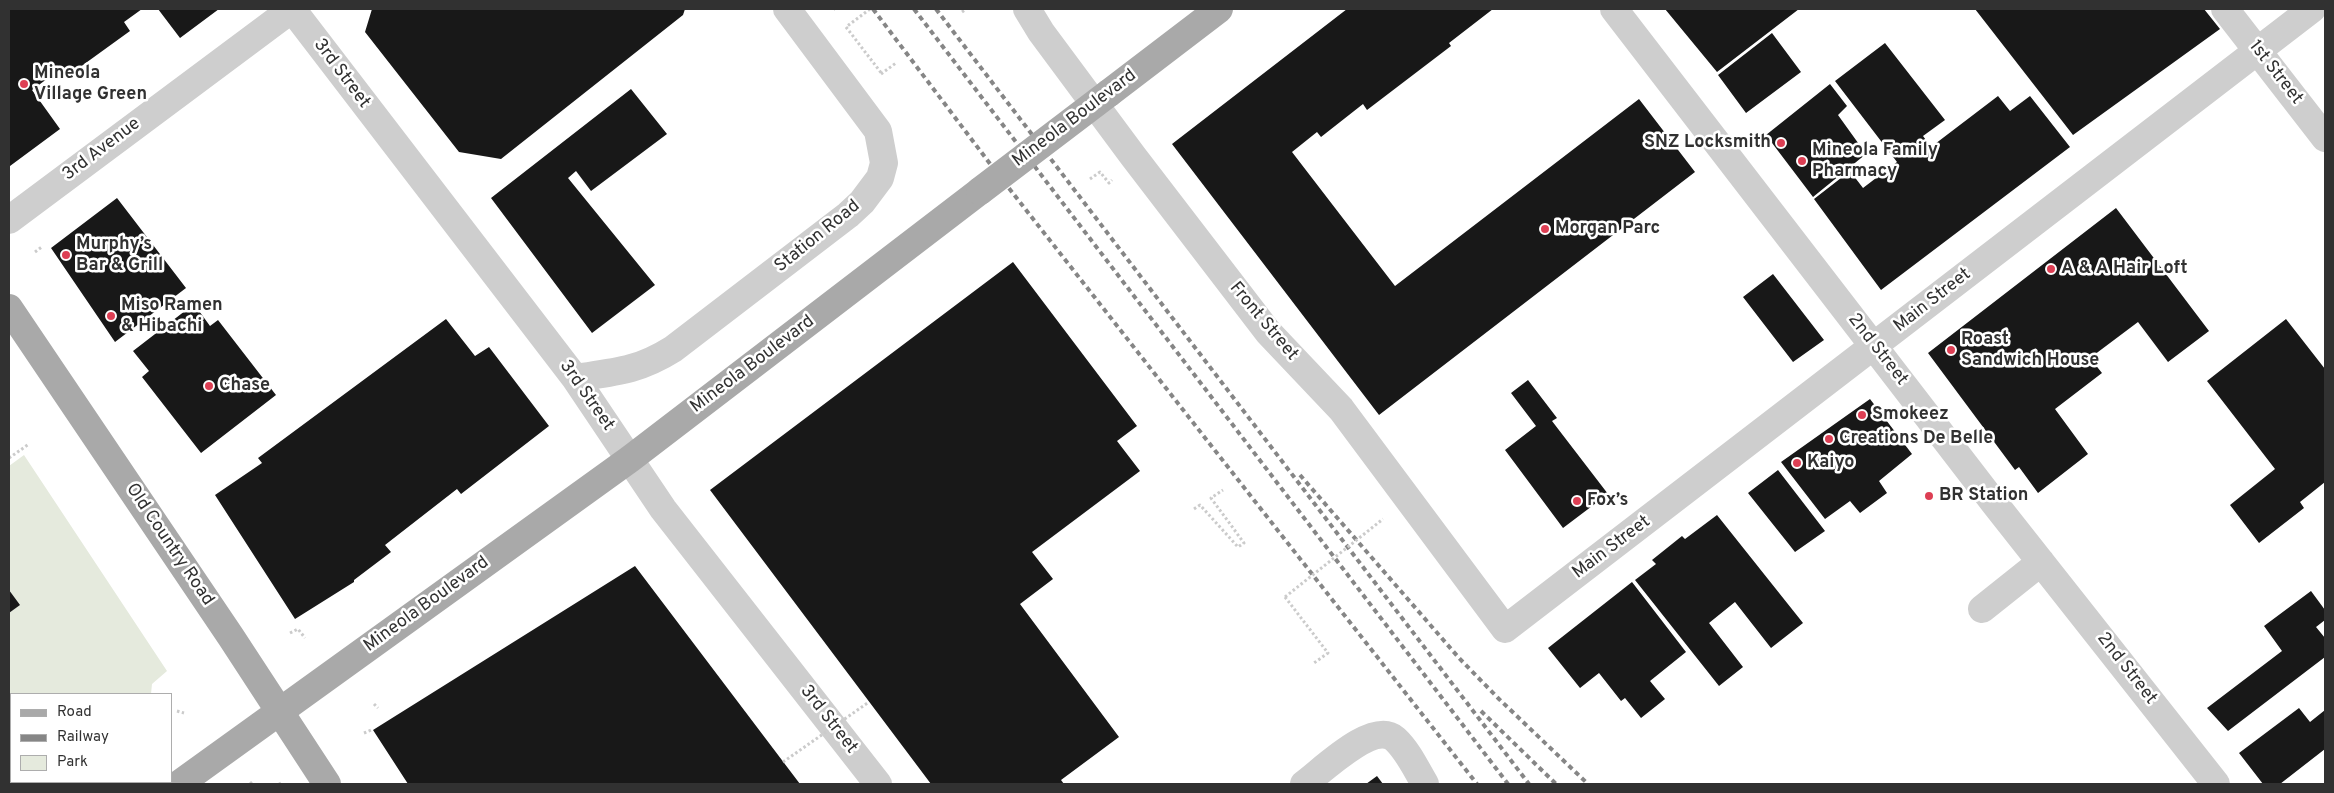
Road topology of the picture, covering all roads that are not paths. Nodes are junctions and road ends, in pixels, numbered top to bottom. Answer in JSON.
{"nodes":[{"id":1,"x":292,"y":9,"type":"edge"},
{"id":2,"x":787,"y":9,"type":"edge"},
{"id":3,"x":1027,"y":9,"type":"edge"},
{"id":4,"x":1219,"y":9,"type":"edge"},
{"id":5,"x":1614,"y":9,"type":"edge"},
{"id":6,"x":2225,"y":9,"type":"edge"},
{"id":7,"x":2312,"y":9,"type":"edge"},
{"id":8,"x":2258,"y":51,"type":"junction"},
{"id":9,"x":2325,"y":138,"type":"edge"},
{"id":10,"x":9,"y":220,"type":"edge"},
{"id":11,"x":9,"y":308,"type":"edge"},
{"id":12,"x":1874,"y":346,"type":"junction"},
{"id":13,"x":575,"y":378,"type":"junction"},
{"id":14,"x":630,"y":459,"type":"junction"},
{"id":15,"x":2041,"y":562,"type":"junction"},
{"id":16,"x":1982,"y":609,"type":"dead end"},
{"id":17,"x":1505,"y":629,"type":"joint"},
{"id":18,"x":280,"y":710,"type":"junction"},
{"id":19,"x":179,"y":784,"type":"edge"},
{"id":20,"x":327,"y":784,"type":"edge"},
{"id":21,"x":878,"y":784,"type":"edge"},
{"id":22,"x":1304,"y":784,"type":"edge"},
{"id":23,"x":1425,"y":784,"type":"edge"},
{"id":24,"x":2216,"y":784,"type":"edge"}],
"edges":[{"from":1,"to":10,"type":"street","name":"3rd Avenue"},
{"from":1,"to":13,"type":"street","name":"3rd Street"},
{"from":2,"to":13,"type":"street","name":"Station Road"},
{"from":3,"to":17,"type":"street","name":"Front Street"},
{"from":4,"to":14,"type":"main road","name":"Mineola Boulevard","bridge":true},
{"from":5,"to":12,"type":"street","name":"2nd Street"},
{"from":6,"to":8,"type":"street","name":"1st Street"},
{"from":7,"to":8,"type":"street","name":"Main Street"},
{"from":8,"to":9,"type":"street","name":"1st Street"},
{"from":8,"to":12,"type":"street","name":"Main Street"},
{"from":11,"to":18,"type":"main road","name":"Old Country Road"},
{"from":12,"to":15,"type":"street","name":"2nd Street"},
{"from":12,"to":17,"type":"street","name":"Main Street"},
{"from":13,"to":14,"type":"street","name":"3rd Street"},
{"from":14,"to":18,"type":"main road","name":"Mineola Boulevard"},
{"from":14,"to":21,"type":"street","name":"3rd Street"},
{"from":15,"to":16,"type":"street"},
{"from":15,"to":24,"type":"street","name":"2nd Street"},
{"from":18,"to":19,"type":"main road","name":"Mineola Boulevard"},
{"from":18,"to":20,"type":"main road","name":"Old Country Road"},
{"from":22,"to":23,"type":"street"}]}
